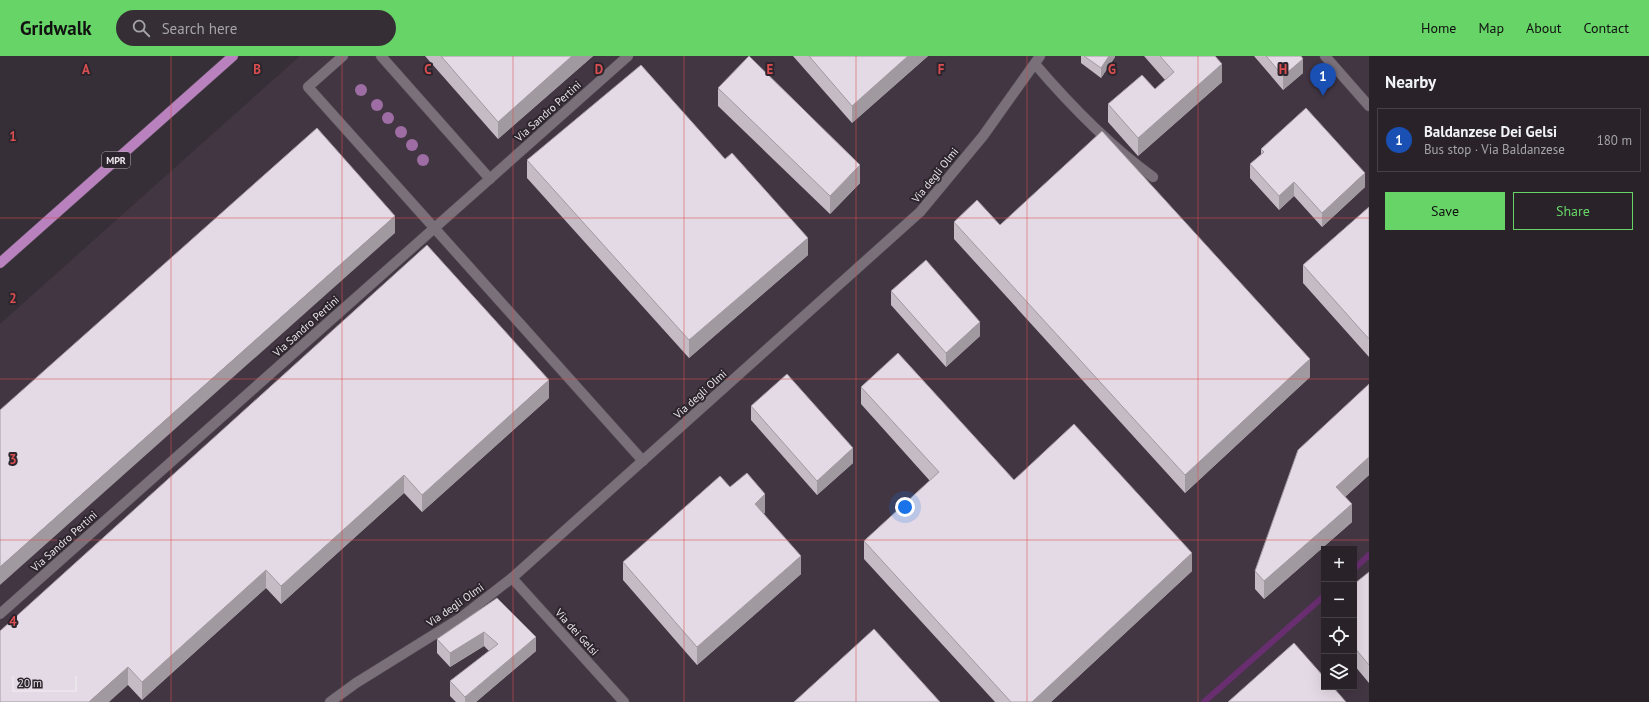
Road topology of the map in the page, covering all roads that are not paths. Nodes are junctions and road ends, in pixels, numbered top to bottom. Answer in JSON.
{"nodes":[{"id":1,"x":233,"y":56,"type":"edge"},
{"id":2,"x":343,"y":56,"type":"edge"},
{"id":3,"x":381,"y":56,"type":"edge"},
{"id":4,"x":628,"y":56,"type":"edge"},
{"id":5,"x":1325,"y":56,"type":"edge"},
{"id":6,"x":1037,"y":60,"type":"edge"},
{"id":7,"x":1369,"y":106,"type":"edge"},
{"id":8,"x":1153,"y":176,"type":"dead end"},
{"id":9,"x":490,"y":178,"type":"junction"},
{"id":10,"x":434,"y":228,"type":"junction"},
{"id":11,"x":0,"y":263,"type":"edge"},
{"id":12,"x":643,"y":461,"type":"junction"},
{"id":13,"x":512,"y":578,"type":"junction"},
{"id":14,"x":0,"y":614,"type":"edge"},
{"id":15,"x":330,"y":702,"type":"edge"},
{"id":16,"x":624,"y":702,"type":"edge"}],
"edges":[{"from":1,"to":11,"type":"main road","number":"MPR"},
{"from":2,"to":10,"type":"street"},
{"from":3,"to":9,"type":"street"},
{"from":4,"to":9,"type":"street","name":"Via Sandro Pertini"},
{"from":5,"to":7,"type":"street"},
{"from":6,"to":8,"type":"street"},
{"from":6,"to":12,"type":"street","name":"Via degli Olmi"},
{"from":9,"to":10,"type":"street","name":"Via Sandro Pertini"},
{"from":10,"to":12,"type":"street"},
{"from":10,"to":14,"type":"street","name":"Via Sandro Pertini"},
{"from":12,"to":13,"type":"street","name":"Via degli Olmi"},
{"from":13,"to":15,"type":"street","name":"Via degli Olmi"},
{"from":13,"to":16,"type":"street","name":"Via dei Gelsi"}]}
